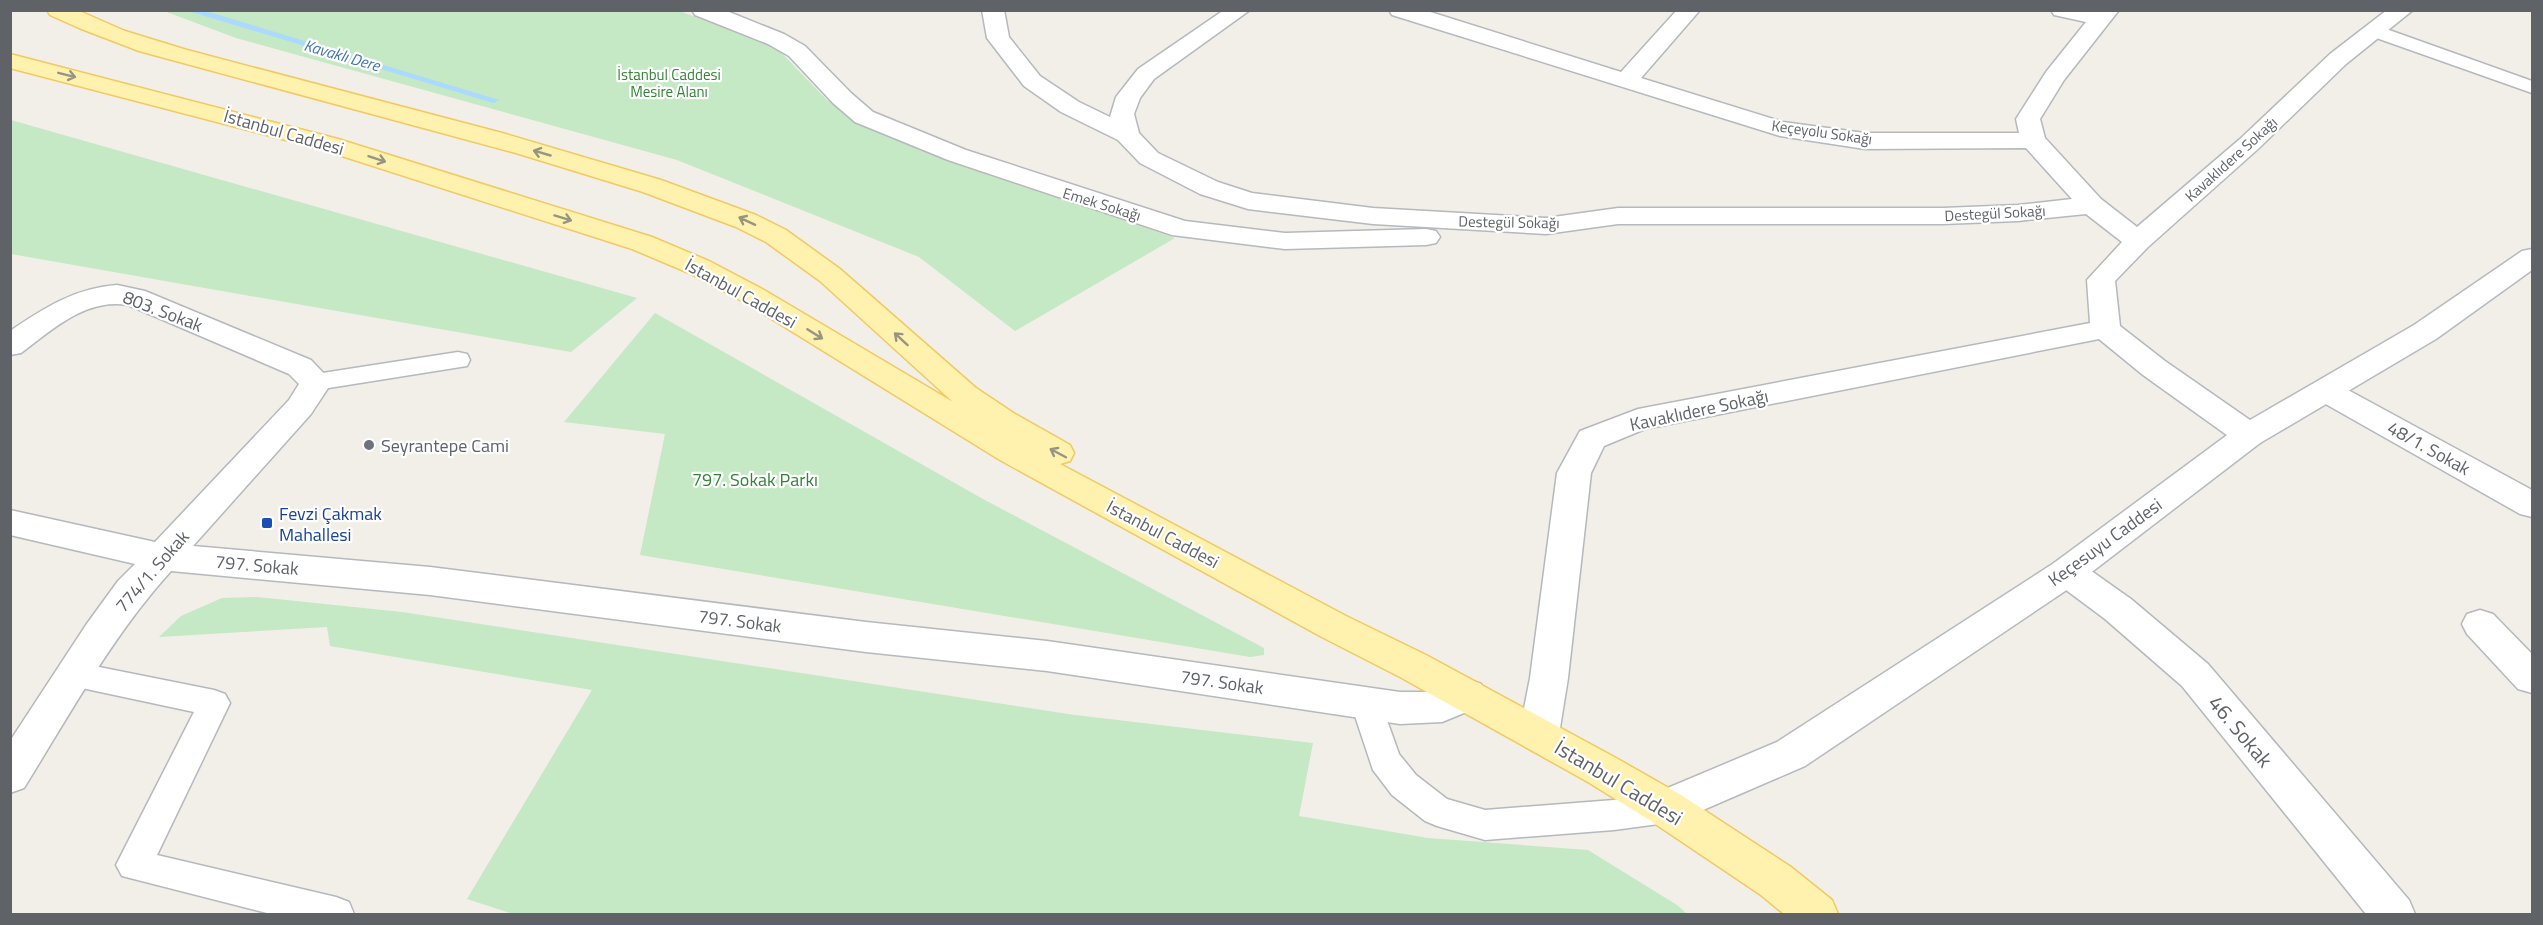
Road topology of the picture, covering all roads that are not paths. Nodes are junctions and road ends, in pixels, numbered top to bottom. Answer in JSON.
{"nodes":[{"id":1,"x":704,"y":10,"type":"edge"},
{"id":2,"x":993,"y":10,"type":"edge"},
{"id":3,"x":1239,"y":10,"type":"edge"},
{"id":4,"x":1400,"y":10,"type":"edge"},
{"id":5,"x":1689,"y":10,"type":"edge"},
{"id":6,"x":2062,"y":10,"type":"edge"},
{"id":7,"x":2402,"y":10,"type":"edge"},
{"id":8,"x":65,"y":12,"type":"edge"},
{"id":9,"x":2105,"y":15,"type":"edge"},
{"id":10,"x":1463,"y":18,"type":"edge"},
{"id":11,"x":2375,"y":31,"type":"junction"},
{"id":12,"x":10,"y":61,"type":"edge"},
{"id":13,"x":1626,"y":80,"type":"junction"},
{"id":14,"x":2532,"y":87,"type":"edge"},
{"id":15,"x":1127,"y":135,"type":"junction"},
{"id":16,"x":2033,"y":140,"type":"junction"},
{"id":17,"x":2092,"y":205,"type":"junction"},
{"id":18,"x":1546,"y":226,"type":"junction"},
{"id":19,"x":2138,"y":241,"type":"junction"},
{"id":20,"x":2532,"y":257,"type":"edge"},
{"id":21,"x":2105,"y":329,"type":"junction"},
{"id":22,"x":10,"y":346,"type":"edge"},
{"id":23,"x":458,"y":360,"type":"dead end"},
{"id":24,"x":316,"y":382,"type":"junction"},
{"id":25,"x":2326,"y":391,"type":"junction"},
{"id":26,"x":2249,"y":435,"type":"junction"},
{"id":27,"x":2532,"y":505,"type":"edge"},
{"id":28,"x":10,"y":522,"type":"edge"},
{"id":29,"x":164,"y":557,"type":"junction"},
{"id":30,"x":2067,"y":572,"type":"junction"},
{"id":31,"x":2480,"y":624,"type":"dead end"},
{"id":32,"x":1413,"y":666,"type":"junction"},
{"id":33,"x":74,"y":675,"type":"junction"},
{"id":34,"x":2532,"y":678,"type":"edge"},
{"id":35,"x":1467,"y":695,"type":"junction"},
{"id":36,"x":1367,"y":704,"type":"junction"},
{"id":37,"x":1539,"y":734,"type":"junction"},
{"id":38,"x":10,"y":776,"type":"edge"},
{"id":39,"x":1666,"y":808,"type":"junction"},
{"id":40,"x":336,"y":915,"type":"edge"},
{"id":41,"x":1816,"y":915,"type":"edge"},
{"id":42,"x":2392,"y":915,"type":"edge"}],
"edges":[{"from":1,"to":18,"type":"street","name":"Emek Sokağı"},
{"from":2,"to":15,"type":"street"},
{"from":3,"to":15,"type":"street"},
{"from":4,"to":10,"type":"street","name":"Keçeyolu Sokağı"},
{"from":5,"to":13,"type":"street"},
{"from":6,"to":9,"type":"street"},
{"from":7,"to":11,"type":"street","name":"Kavaklıdere Sokağı"},
{"from":32,"to":8,"type":"main road","name":"İstanbul Caddesi","one_way":true},
{"from":9,"to":16,"type":"street"},
{"from":10,"to":13,"type":"street","name":"Keçeyolu Sokağı"},
{"from":11,"to":14,"type":"lane"},
{"from":11,"to":19,"type":"street","name":"Kavaklıdere Sokağı"},
{"from":12,"to":32,"type":"main road","name":"İstanbul Caddesi","one_way":true},
{"from":13,"to":16,"type":"street","name":"Keçeyolu Sokağı"},
{"from":15,"to":18,"type":"street","name":"Destegül Sokağı"},
{"from":16,"to":17,"type":"street"},
{"from":17,"to":18,"type":"street","name":"Destegül Sokağı"},
{"from":17,"to":19,"type":"street"},
{"from":19,"to":21,"type":"street","name":"Kavaklıdere Sokağı"},
{"from":20,"to":25,"type":"street","name":"Keçesuyu Caddesi"},
{"from":21,"to":26,"type":"street"},
{"from":21,"to":37,"type":"street","name":"Kavaklıdere Sokağı"},
{"from":22,"to":24,"type":"street","name":"803. Sokak"},
{"from":23,"to":24,"type":"lane"},
{"from":24,"to":29,"type":"street","name":"774/1. Sokak"},
{"from":25,"to":26,"type":"street","name":"Keçesuyu Caddesi"},
{"from":25,"to":27,"type":"street","name":"48/1. Sokak"},
{"from":26,"to":30,"type":"street","name":"Keçesuyu Caddesi"},
{"from":28,"to":29,"type":"street","name":"797. Sokak"},
{"from":29,"to":33,"type":"street","name":"774/1. Sokak"},
{"from":29,"to":36,"type":"street","name":"797. Sokak"},
{"from":30,"to":39,"type":"street","name":"Keçesuyu Caddesi"},
{"from":30,"to":42,"type":"street","name":"46. Sokak"},
{"from":31,"to":34,"type":"street"},
{"from":32,"to":35,"type":"main road","name":"İstanbul Caddesi"},
{"from":33,"to":38,"type":"street","name":"774/1. Sokak"},
{"from":33,"to":40,"type":"lane"},
{"from":35,"to":36,"type":"street","name":"797. Sokak"},
{"from":35,"to":37,"type":"main road","name":"İstanbul Caddesi"},
{"from":36,"to":39,"type":"lane"},
{"from":37,"to":39,"type":"main road","name":"İstanbul Caddesi"},
{"from":39,"to":41,"type":"main road","name":"İstanbul Caddesi"}]}
